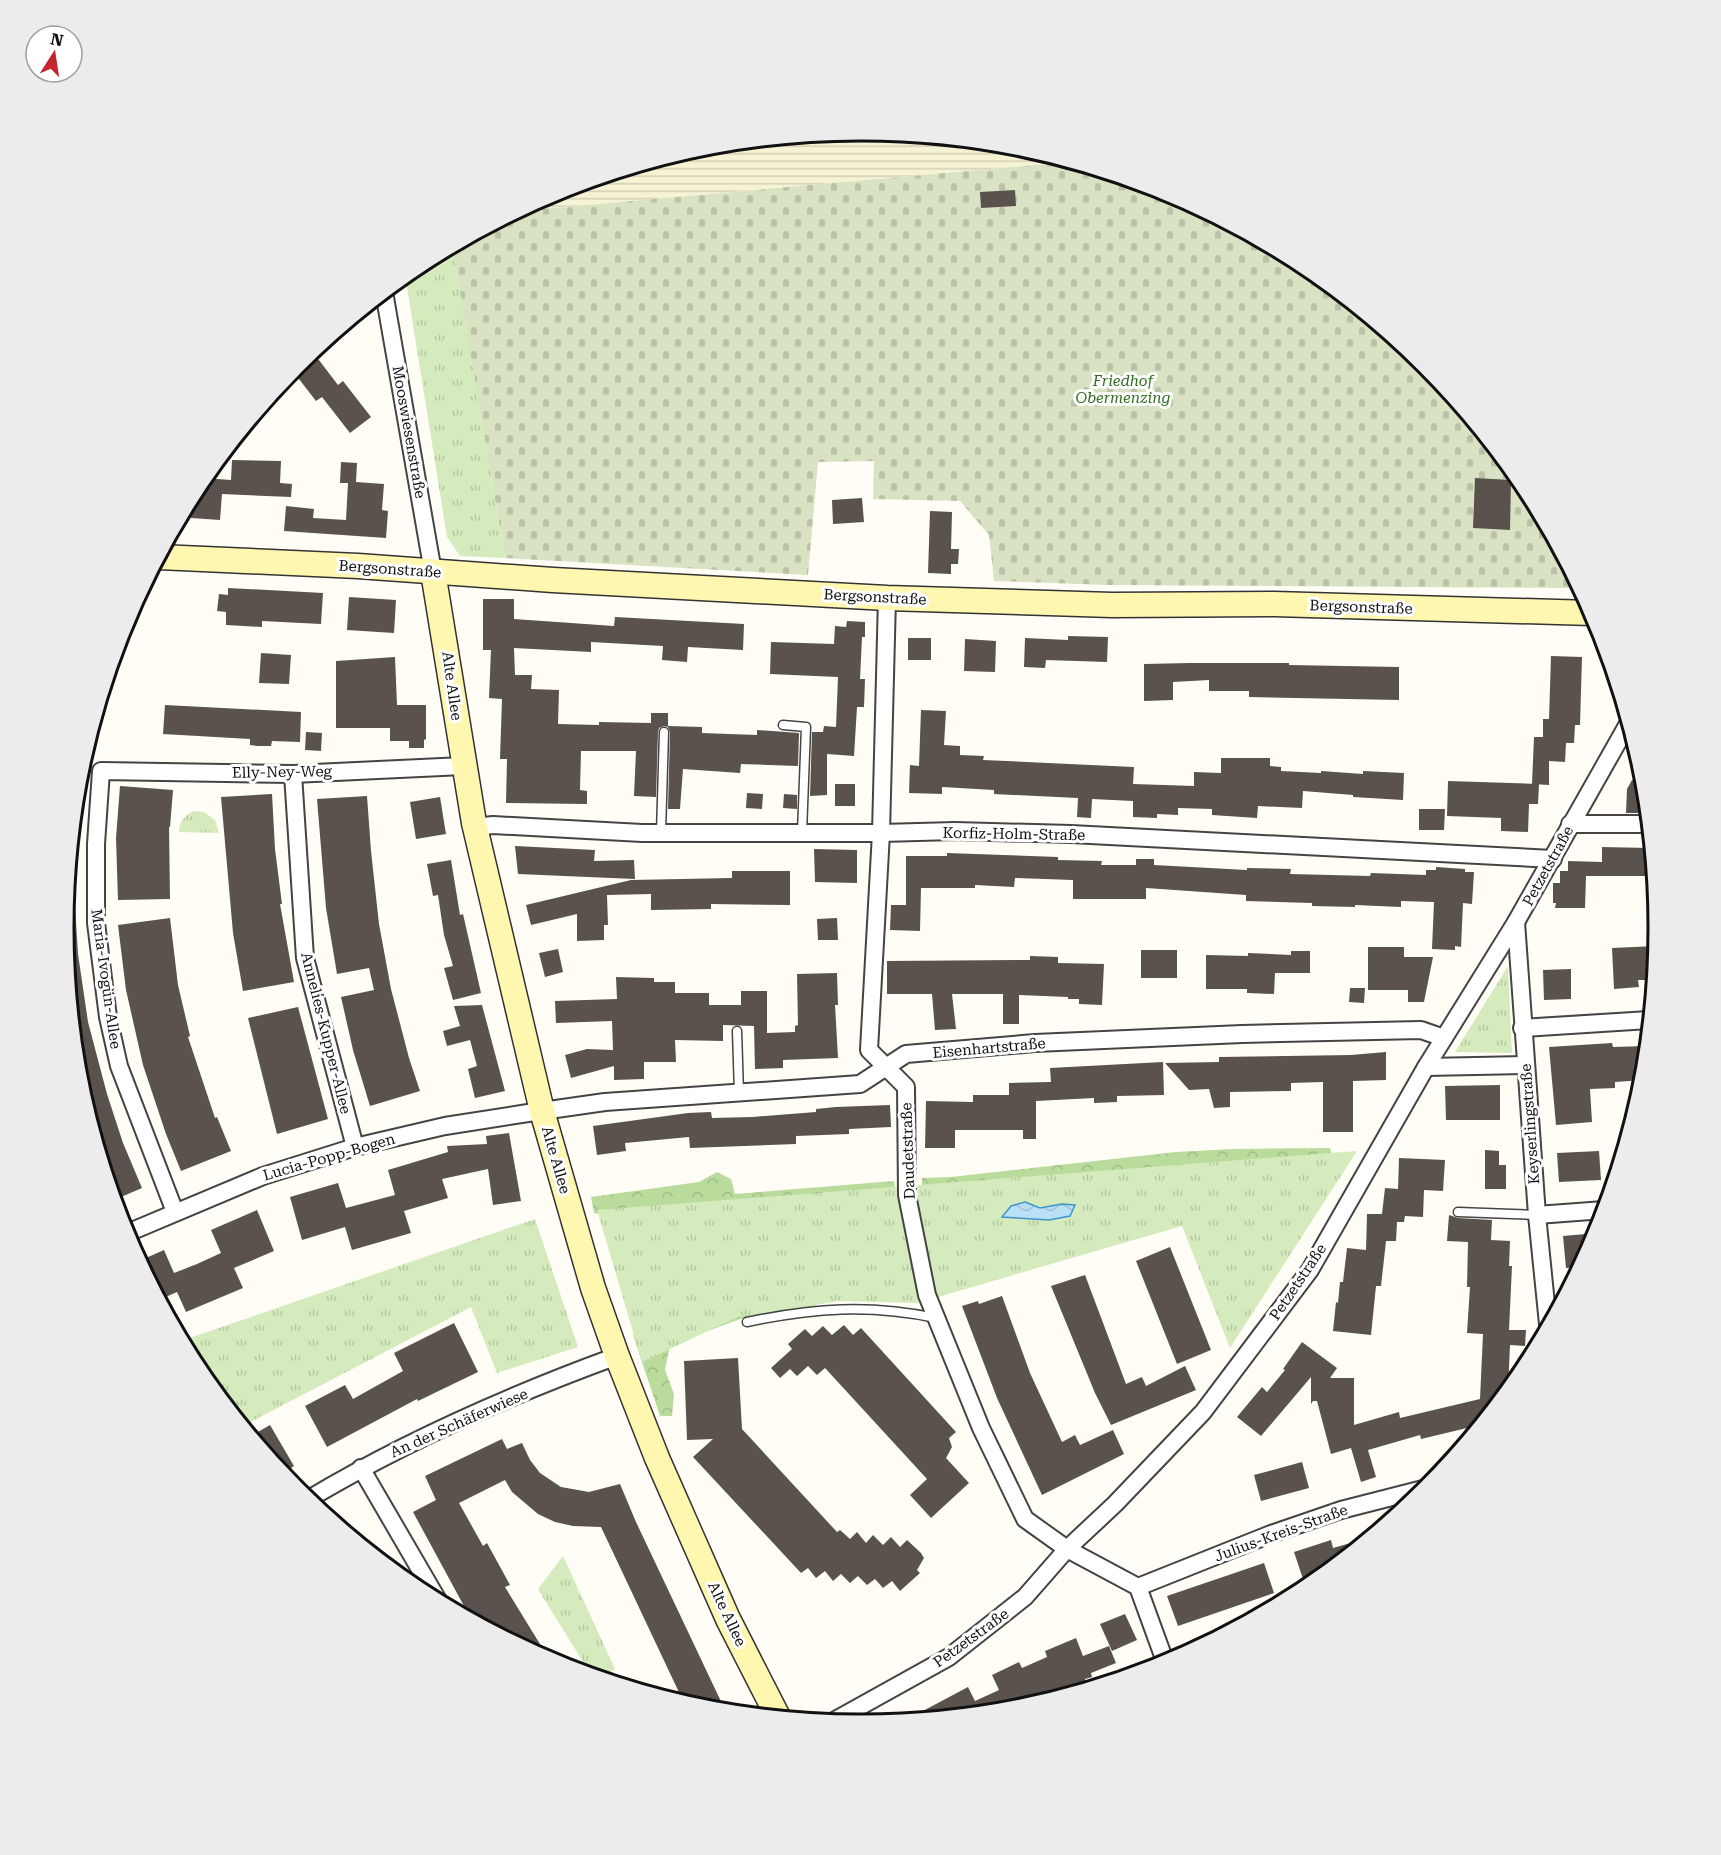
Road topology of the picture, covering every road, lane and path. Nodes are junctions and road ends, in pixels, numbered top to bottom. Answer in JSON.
{"nodes":[{"id":1,"x":385,"y":300,"type":"edge"},
{"id":2,"x":167,"y":557,"type":"edge"},
{"id":3,"x":433,"y":572,"type":"junction"},
{"id":4,"x":887,"y":598,"type":"junction"},
{"id":5,"x":1582,"y":613,"type":"edge"},
{"id":6,"x":783,"y":725,"type":"dead end"},
{"id":7,"x":664,"y":732,"type":"dead end"},
{"id":8,"x":1623,"y":733,"type":"edge"},
{"id":9,"x":464,"y":766,"type":"junction"},
{"id":10,"x":101,"y":771,"type":"joint"},
{"id":11,"x":293,"y":774,"type":"junction"},
{"id":12,"x":1570,"y":824,"type":"junction"},
{"id":13,"x":1641,"y":824,"type":"edge"},
{"id":14,"x":475,"y":827,"type":"junction"},
{"id":15,"x":661,"y":833,"type":"junction"},
{"id":16,"x":802,"y":833,"type":"junction"},
{"id":17,"x":881,"y":833,"type":"junction"},
{"id":18,"x":1553,"y":858,"type":"junction"},
{"id":19,"x":1516,"y":922,"type":"junction"},
{"id":20,"x":1642,"y":1020,"type":"edge"},
{"id":21,"x":1522,"y":1028,"type":"junction"},
{"id":22,"x":736,"y":1031,"type":"dead end"},
{"id":23,"x":1444,"y":1038,"type":"junction"},
{"id":24,"x":1525,"y":1065,"type":"junction"},
{"id":25,"x":1426,"y":1067,"type":"junction"},
{"id":26,"x":885,"y":1068,"type":"junction"},
{"id":27,"x":739,"y":1092,"type":"junction"},
{"id":28,"x":542,"y":1111,"type":"junction"},
{"id":29,"x":355,"y":1147,"type":"junction"},
{"id":30,"x":1595,"y":1211,"type":"edge"},
{"id":31,"x":175,"y":1212,"type":"junction"},
{"id":32,"x":1458,"y":1212,"type":"dead end"},
{"id":33,"x":1537,"y":1215,"type":"junction"},
{"id":34,"x":134,"y":1230,"type":"edge"},
{"id":35,"x":1547,"y":1312,"type":"edge"},
{"id":36,"x":936,"y":1318,"type":"junction"},
{"id":37,"x":747,"y":1322,"type":"dead end"},
{"id":38,"x":616,"y":1356,"type":"junction"},
{"id":39,"x":361,"y":1468,"type":"junction"},
{"id":40,"x":1407,"y":1493,"type":"edge"},
{"id":41,"x":316,"y":1495,"type":"edge"},
{"id":42,"x":1067,"y":1549,"type":"junction"},
{"id":43,"x":430,"y":1586,"type":"edge"},
{"id":44,"x":1138,"y":1587,"type":"junction"},
{"id":45,"x":1163,"y":1655,"type":"edge"},
{"id":46,"x":774,"y":1710,"type":"edge"},
{"id":47,"x":847,"y":1714,"type":"edge"}],
"edges":[{"from":1,"to":3,"type":"street","name":"Mooswiesenstraße"},
{"from":2,"to":3,"type":"street","name":"Bergsonstraße"},
{"from":3,"to":4,"type":"street","name":"Bergsonstraße"},
{"from":3,"to":9,"type":"street","name":"Alte Allee"},
{"from":4,"to":5,"type":"street","name":"Bergsonstraße"},
{"from":4,"to":17,"type":"street","name":"Daudetstraße"},
{"from":6,"to":16,"type":"lane"},
{"from":7,"to":15,"type":"lane"},
{"from":8,"to":12,"type":"street","name":"Petzetstraße"},
{"from":9,"to":11,"type":"street","name":"Elly-Ney-Weg"},
{"from":9,"to":14,"type":"street","name":"Alte Allee"},
{"from":10,"to":11,"type":"street","name":"Elly-Ney-Weg"},
{"from":10,"to":31,"type":"street","name":"Maria-Ivogün-Allee"},
{"from":11,"to":29,"type":"street","name":"Annelies-Kupper-Allee"},
{"from":12,"to":13,"type":"street"},
{"from":12,"to":18,"type":"street","name":"Petzetstraße"},
{"from":14,"to":15,"type":"street","name":"Korfiz-Holm-Straße"},
{"from":14,"to":28,"type":"street","name":"Alte Allee"},
{"from":15,"to":16,"type":"street","name":"Korfiz-Holm-Straße"},
{"from":16,"to":17,"type":"street","name":"Korfiz-Holm-Straße"},
{"from":17,"to":18,"type":"street","name":"Korfiz-Holm-Straße"},
{"from":17,"to":26,"type":"street","name":"Daudetstraße"},
{"from":18,"to":19,"type":"street","name":"Petzetstraße"},
{"from":19,"to":21,"type":"street","name":"Keyserlingstraße"},
{"from":19,"to":23,"type":"street","name":"Petzetstraße"},
{"from":20,"to":21,"type":"street"},
{"from":21,"to":24,"type":"street","name":"Keyserlingstraße"},
{"from":22,"to":27,"type":"lane"},
{"from":23,"to":25,"type":"street","name":"Petzetstraße"},
{"from":23,"to":26,"type":"street","name":"Eisenhartstraße"},
{"from":24,"to":25,"type":"street"},
{"from":24,"to":33,"type":"street","name":"Keyserlingstraße"},
{"from":25,"to":42,"type":"street","name":"Petzetstraße"},
{"from":26,"to":27,"type":"street","name":"Eisenhartstraße"},
{"from":26,"to":36,"type":"street","name":"Daudetstraße"},
{"from":27,"to":28,"type":"street","name":"Eisenhartstraße"},
{"from":28,"to":29,"type":"street","name":"Lucia-Popp-Bogen"},
{"from":28,"to":38,"type":"street","name":"Alte Allee"},
{"from":29,"to":31,"type":"street","name":"Lucia-Popp-Bogen"},
{"from":30,"to":33,"type":"street"},
{"from":31,"to":34,"type":"street","name":"Lucia-Popp-Bogen"},
{"from":32,"to":33,"type":"lane"},
{"from":33,"to":35,"type":"street","name":"Keyserlingstraße"},
{"from":36,"to":37,"type":"lane"},
{"from":36,"to":42,"type":"street","name":"Daudetstraße"},
{"from":38,"to":39,"type":"street","name":"An der Schäferwiese"},
{"from":38,"to":46,"type":"street","name":"Alte Allee"},
{"from":39,"to":41,"type":"street","name":"An der Schäferwiese"},
{"from":39,"to":43,"type":"street"},
{"from":40,"to":44,"type":"street","name":"Julius-Kreis-Straße"},
{"from":42,"to":44,"type":"street","name":"Daudetstraße"},
{"from":42,"to":47,"type":"street","name":"Petzetstraße"},
{"from":44,"to":45,"type":"street"}]}
